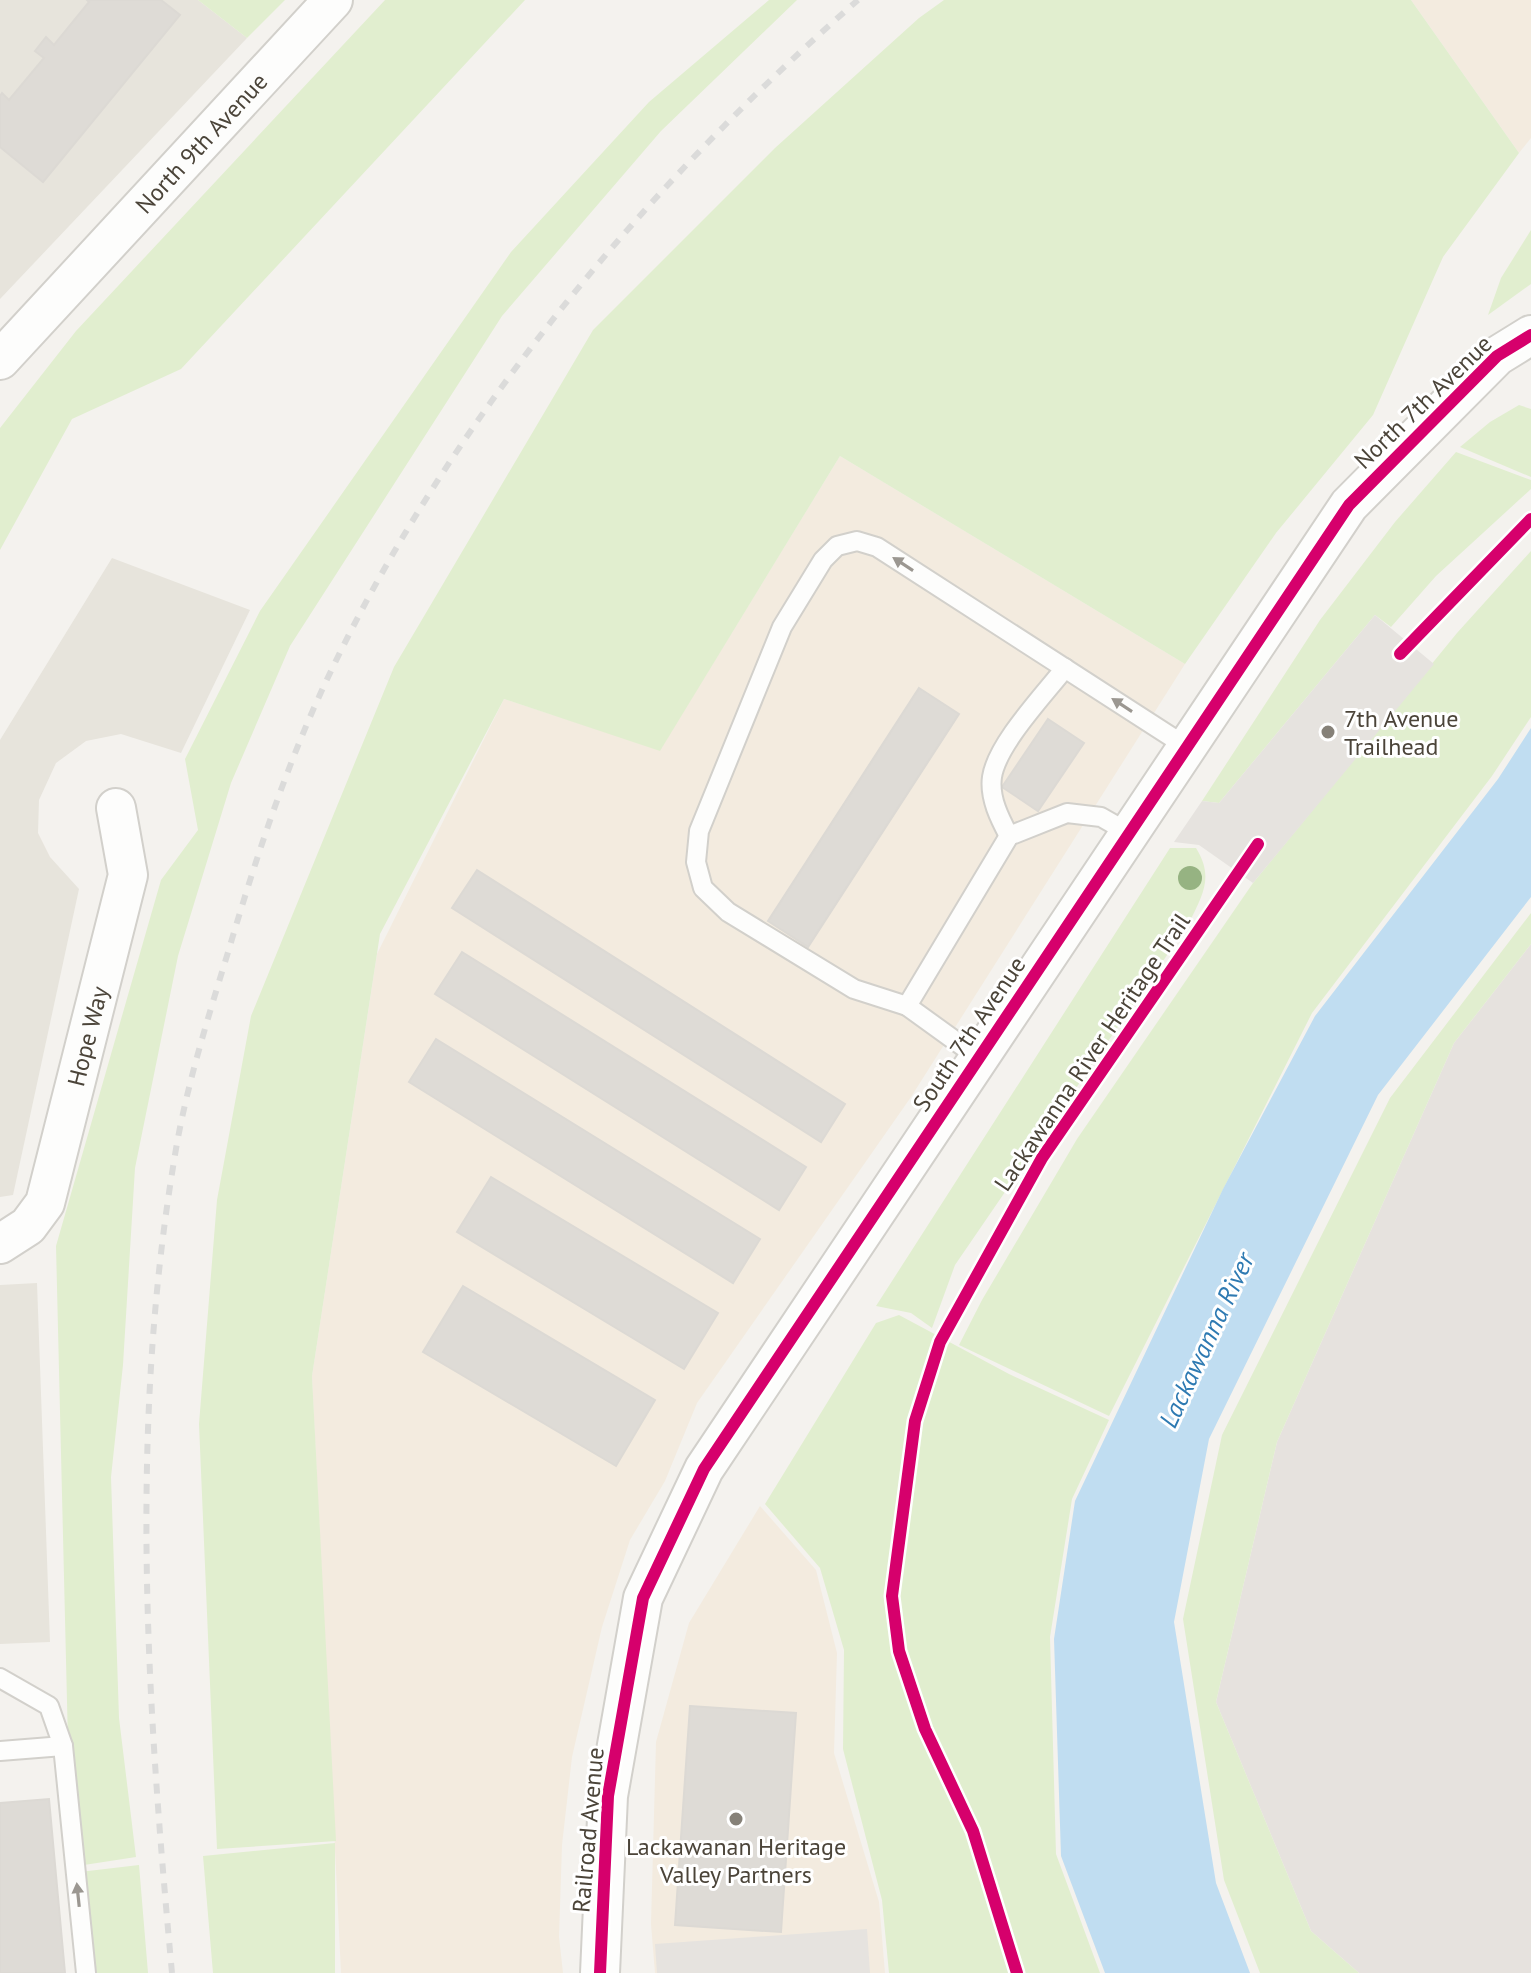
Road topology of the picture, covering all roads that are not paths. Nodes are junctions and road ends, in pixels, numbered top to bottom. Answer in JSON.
{"nodes":[{"id":1,"x":333,"y":0,"type":"edge"},
{"id":2,"x":1531,"y":335,"type":"edge"},
{"id":3,"x":0,"y":360,"type":"edge"},
{"id":4,"x":1349,"y":505,"type":"joint"},
{"id":5,"x":1065,"y":668,"type":"junction"},
{"id":6,"x":1187,"y":747,"type":"junction"},
{"id":7,"x":116,"y":808,"type":"dead end"},
{"id":8,"x":1129,"y":833,"type":"junction"},
{"id":9,"x":1009,"y":836,"type":"junction"},
{"id":10,"x":907,"y":1006,"type":"junction"},
{"id":11,"x":979,"y":1058,"type":"junction"},
{"id":12,"x":0,"y":1244,"type":"edge"},
{"id":13,"x":643,"y":1598,"type":"joint"},
{"id":14,"x":0,"y":1678,"type":"edge"},
{"id":15,"x":63,"y":1746,"type":"junction"},
{"id":16,"x":0,"y":1751,"type":"edge"},
{"id":17,"x":86,"y":1973,"type":"edge"},
{"id":18,"x":600,"y":1973,"type":"edge"}],
"edges":[{"from":1,"to":3,"type":"street","name":"North 9th Avenue"},
{"from":2,"to":4,"type":"street","name":"North 7th Avenue"},
{"from":4,"to":6,"type":"street","name":"South 7th Avenue"},
{"from":6,"to":5,"type":"lane","one_way":true},
{"from":5,"to":9,"type":"lane"},
{"from":5,"to":10,"type":"lane","one_way":true},
{"from":6,"to":8,"type":"street","name":"South 7th Avenue"},
{"from":7,"to":12,"type":"street","name":"Hope Way"},
{"from":8,"to":9,"type":"lane"},
{"from":8,"to":11,"type":"street","name":"South 7th Avenue"},
{"from":9,"to":10,"type":"lane"},
{"from":10,"to":11,"type":"lane"},
{"from":11,"to":13,"type":"street","name":"South 7th Avenue"},
{"from":13,"to":18,"type":"street","name":"Railroad Avenue"},
{"from":14,"to":15,"type":"lane"},
{"from":15,"to":16,"type":"lane"},
{"from":17,"to":15,"type":"lane","one_way":true}]}
